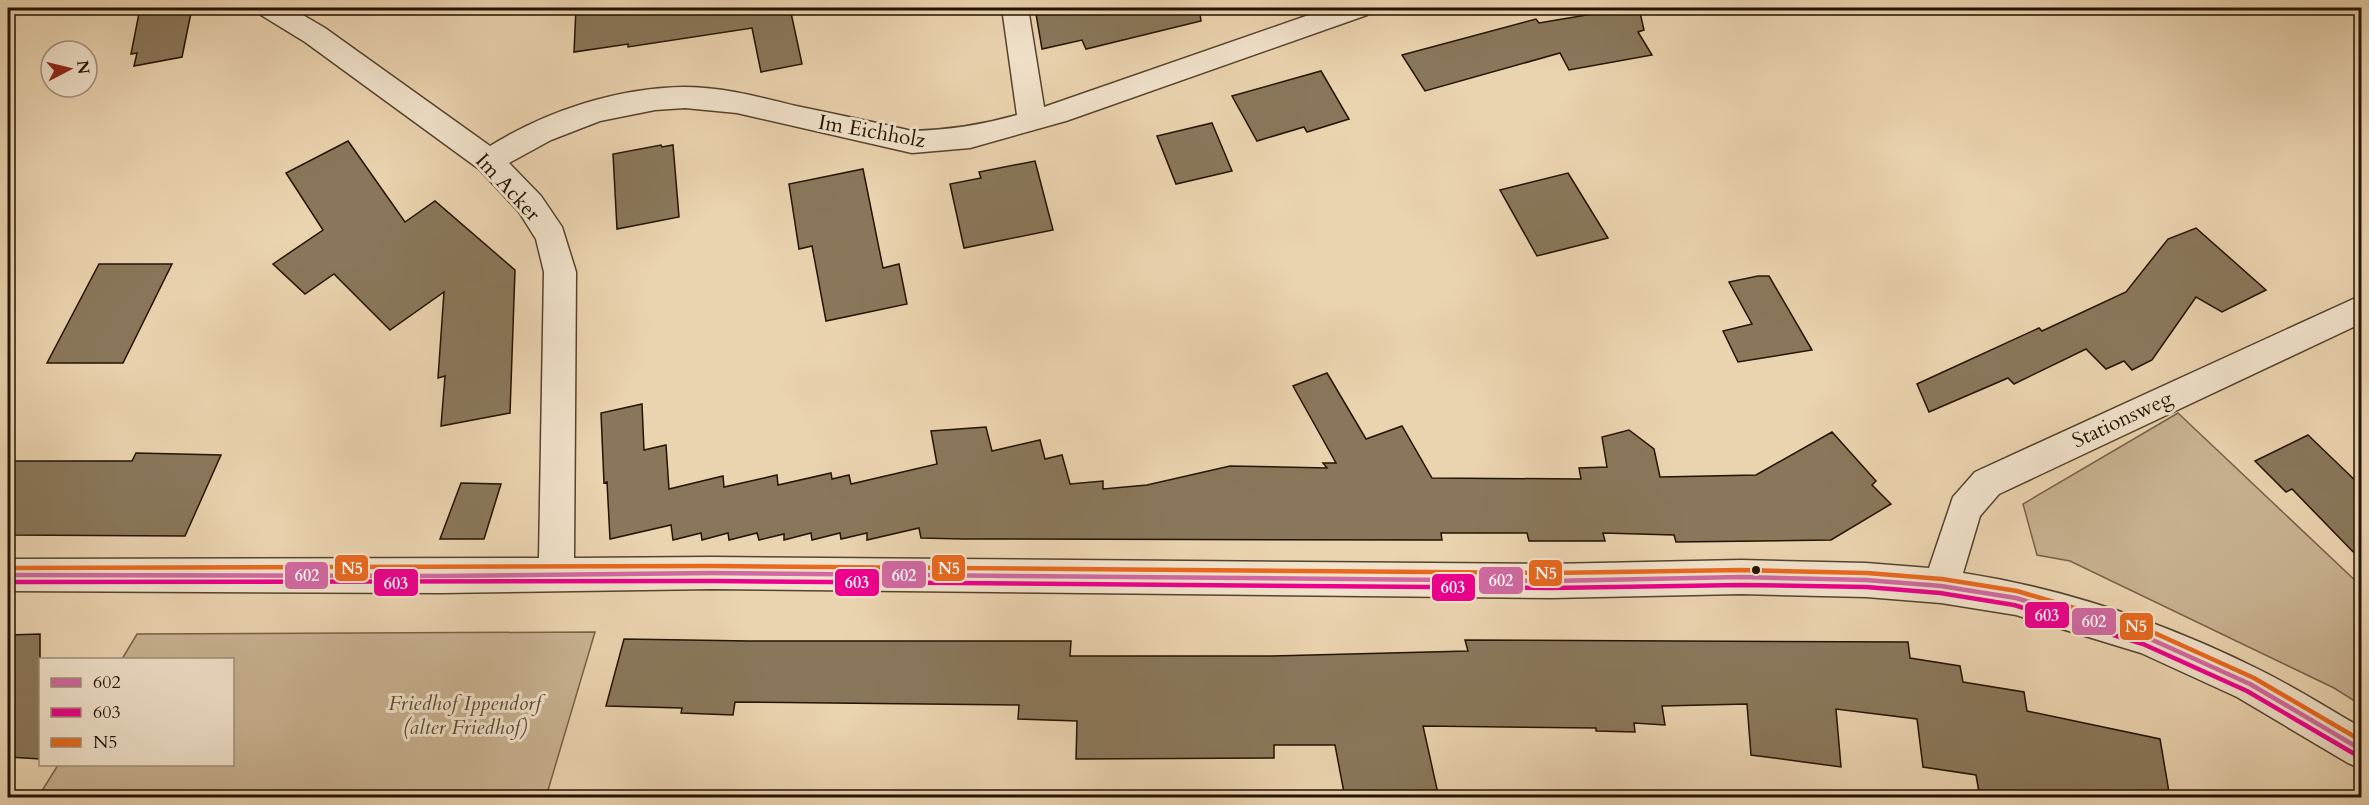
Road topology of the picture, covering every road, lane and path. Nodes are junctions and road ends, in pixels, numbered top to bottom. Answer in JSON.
{"nodes":[{"id":1,"x":271,"y":8,"type":"edge"},
{"id":2,"x":1015,"y":8,"type":"edge"},
{"id":3,"x":1357,"y":8,"type":"edge"},
{"id":4,"x":1032,"y":121,"type":"junction"},
{"id":5,"x":489,"y":161,"type":"junction"},
{"id":6,"x":2361,"y":308,"type":"edge"},
{"id":7,"x":556,"y":574,"type":"junction"},
{"id":8,"x":8,"y":575,"type":"edge"},
{"id":9,"x":1941,"y":586,"type":"junction"},
{"id":10,"x":2361,"y":750,"type":"edge"}],
"edges":[{"from":1,"to":5,"type":"street","name":"Im Acker"},
{"from":2,"to":4,"type":"street"},
{"from":3,"to":4,"type":"street","name":"Im Eichholz"},
{"from":4,"to":5,"type":"street","name":"Im Eichholz"},
{"from":5,"to":7,"type":"street","name":"Im Acker"},
{"from":6,"to":9,"type":"street","name":"Stationsweg"},
{"from":7,"to":8,"type":"street"},
{"from":7,"to":9,"type":"street"},
{"from":9,"to":10,"type":"street"}]}
